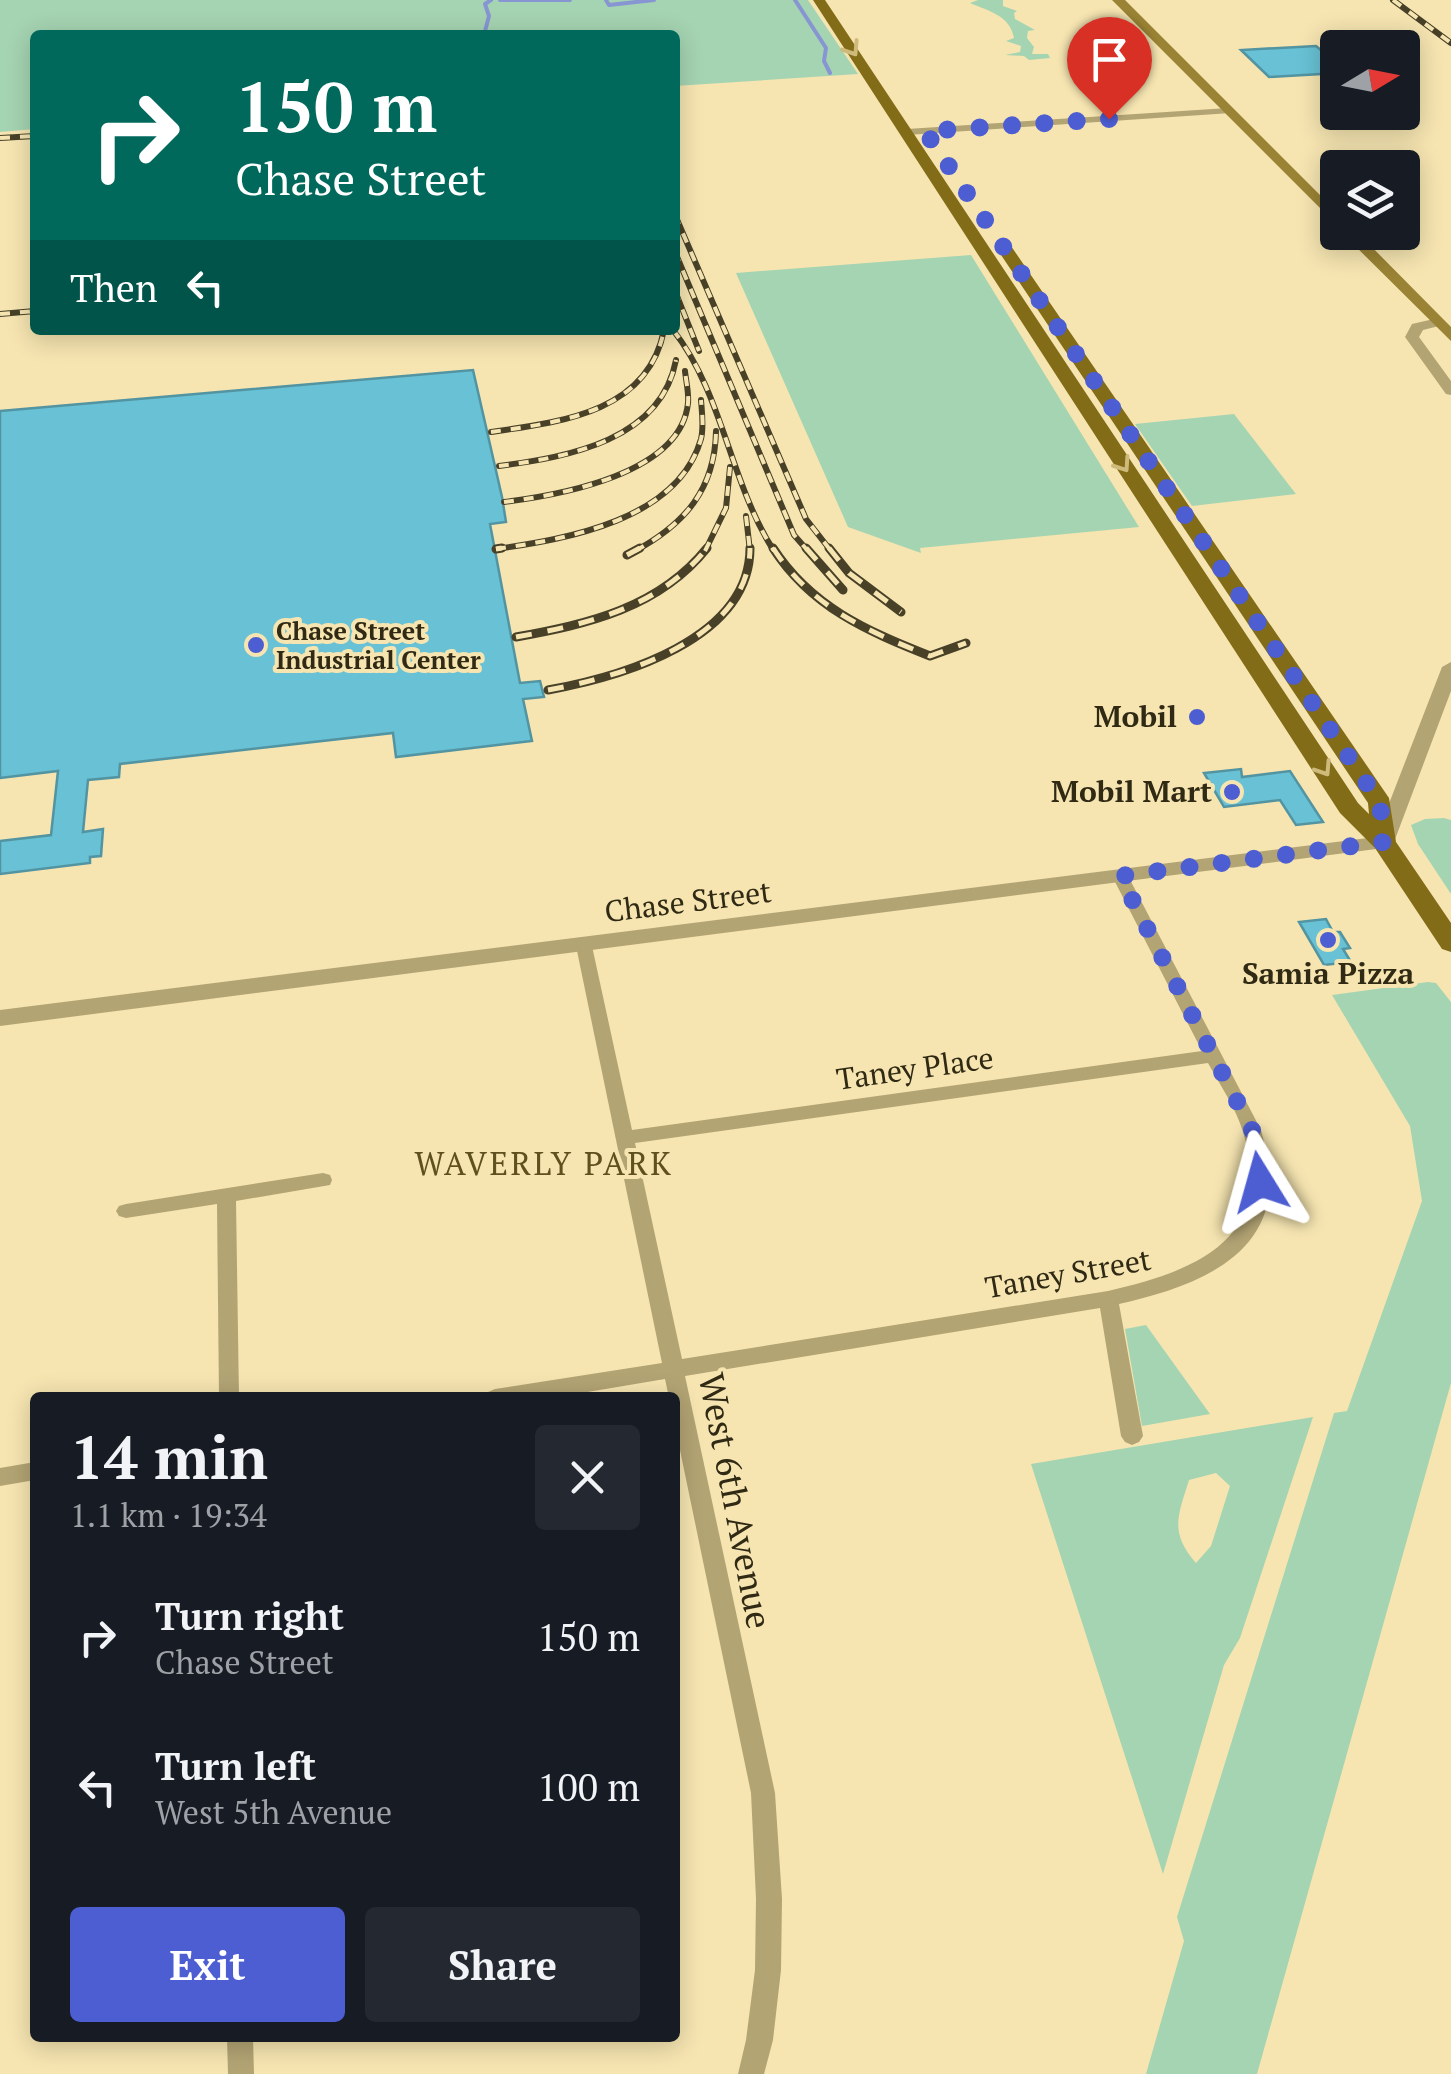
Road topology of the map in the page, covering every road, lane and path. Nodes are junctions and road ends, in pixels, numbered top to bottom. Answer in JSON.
{"nodes":[{"id":1,"x":819,"y":0,"type":"edge"},
{"id":2,"x":836,"y":0,"type":"edge"},
{"id":3,"x":1118,"y":0,"type":"edge"},
{"id":4,"x":1228,"y":111,"type":"junction"},
{"id":5,"x":925,"y":131,"type":"junction"},
{"id":6,"x":907,"y":132,"type":"junction"},
{"id":7,"x":949,"y":166,"type":"dead end"},
{"id":8,"x":1320,"y":204,"type":"edge"},
{"id":9,"x":966,"y":206,"type":"junction"},
{"id":10,"x":1367,"y":250,"type":"edge"},
{"id":11,"x":1444,"y":322,"type":"edge"},
{"id":12,"x":1451,"y":336,"type":"edge"},
{"id":13,"x":1451,"y":391,"type":"edge"},
{"id":14,"x":1120,"y":420,"type":"junction"},
{"id":15,"x":1095,"y":422,"type":"junction"},
{"id":16,"x":1252,"y":615,"type":"junction"},
{"id":17,"x":1225,"y":618,"type":"junction"},
{"id":18,"x":1451,"y":666,"type":"edge"},
{"id":19,"x":1384,"y":842,"type":"junction"},
{"id":20,"x":1120,"y":876,"type":"junction"},
{"id":21,"x":1451,"y":944,"type":"edge"},
{"id":22,"x":584,"y":946,"type":"junction"},
{"id":23,"x":0,"y":1018,"type":"edge"},
{"id":24,"x":1213,"y":1056,"type":"junction"},
{"id":25,"x":625,"y":1138,"type":"junction"},
{"id":26,"x":323,"y":1180,"type":"dead end"},
{"id":27,"x":226,"y":1196,"type":"junction"},
{"id":28,"x":126,"y":1212,"type":"dead end"},
{"id":29,"x":1108,"y":1299,"type":"junction"},
{"id":30,"x":675,"y":1368,"type":"junction"},
{"id":31,"x":229,"y":1392,"type":"edge"},
{"id":32,"x":531,"y":1392,"type":"edge"},
{"id":33,"x":679,"y":1392,"type":"edge"},
{"id":34,"x":680,"y":1395,"type":"edge"},
{"id":35,"x":1132,"y":1436,"type":"dead end"},
{"id":36,"x":30,"y":1473,"type":"edge"},
{"id":37,"x":0,"y":1477,"type":"edge"},
{"id":38,"x":240,"y":2042,"type":"edge"},
{"id":39,"x":241,"y":2074,"type":"edge"},
{"id":40,"x":751,"y":2074,"type":"edge"}],
"edges":[{"from":1,"to":6,"type":"main road","one_way":true},
{"from":2,"to":5,"type":"main road"},
{"from":3,"to":4,"type":"main road"},
{"from":4,"to":5,"type":"street"},
{"from":4,"to":8,"type":"main road"},
{"from":5,"to":6,"type":"street"},
{"from":5,"to":7,"type":"main road"},
{"from":6,"to":9,"type":"main road"},
{"from":9,"to":14,"type":"main road"},
{"from":9,"to":15,"type":"main road"},
{"from":10,"to":11,"type":"main road"},
{"from":11,"to":12,"type":"main road"},
{"from":11,"to":13,"type":"street"},
{"from":14,"to":15,"type":"main road"},
{"from":14,"to":16,"type":"main road"},
{"from":15,"to":17,"type":"main road","one_way":true},
{"from":16,"to":17,"type":"main road"},
{"from":16,"to":19,"type":"main road"},
{"from":17,"to":19,"type":"main road","one_way":true},
{"from":18,"to":19,"type":"street"},
{"from":19,"to":20,"type":"street","name":"Chase Street"},
{"from":19,"to":21,"type":"main road"},
{"from":20,"to":22,"type":"street","name":"Chase Street"},
{"from":20,"to":24,"type":"street","name":"Taney Street"},
{"from":22,"to":23,"type":"street","name":"Chase Street"},
{"from":22,"to":25,"type":"street","name":"West 6th Avenue"},
{"from":24,"to":25,"type":"street","name":"Taney Place"},
{"from":24,"to":29,"type":"street","name":"Taney Street"},
{"from":25,"to":30,"type":"street","name":"West 6th Avenue"},
{"from":26,"to":27,"type":"street"},
{"from":27,"to":28,"type":"street"},
{"from":27,"to":31,"type":"street"},
{"from":29,"to":30,"type":"street","name":"Taney Street"},
{"from":29,"to":35,"type":"street"},
{"from":30,"to":32,"type":"street","name":"Taney Street"},
{"from":30,"to":33,"type":"street","name":"West 6th Avenue"},
{"from":34,"to":40,"type":"street","name":"West 6th Avenue"},
{"from":36,"to":37,"type":"street"},
{"from":38,"to":39,"type":"street"}]}
